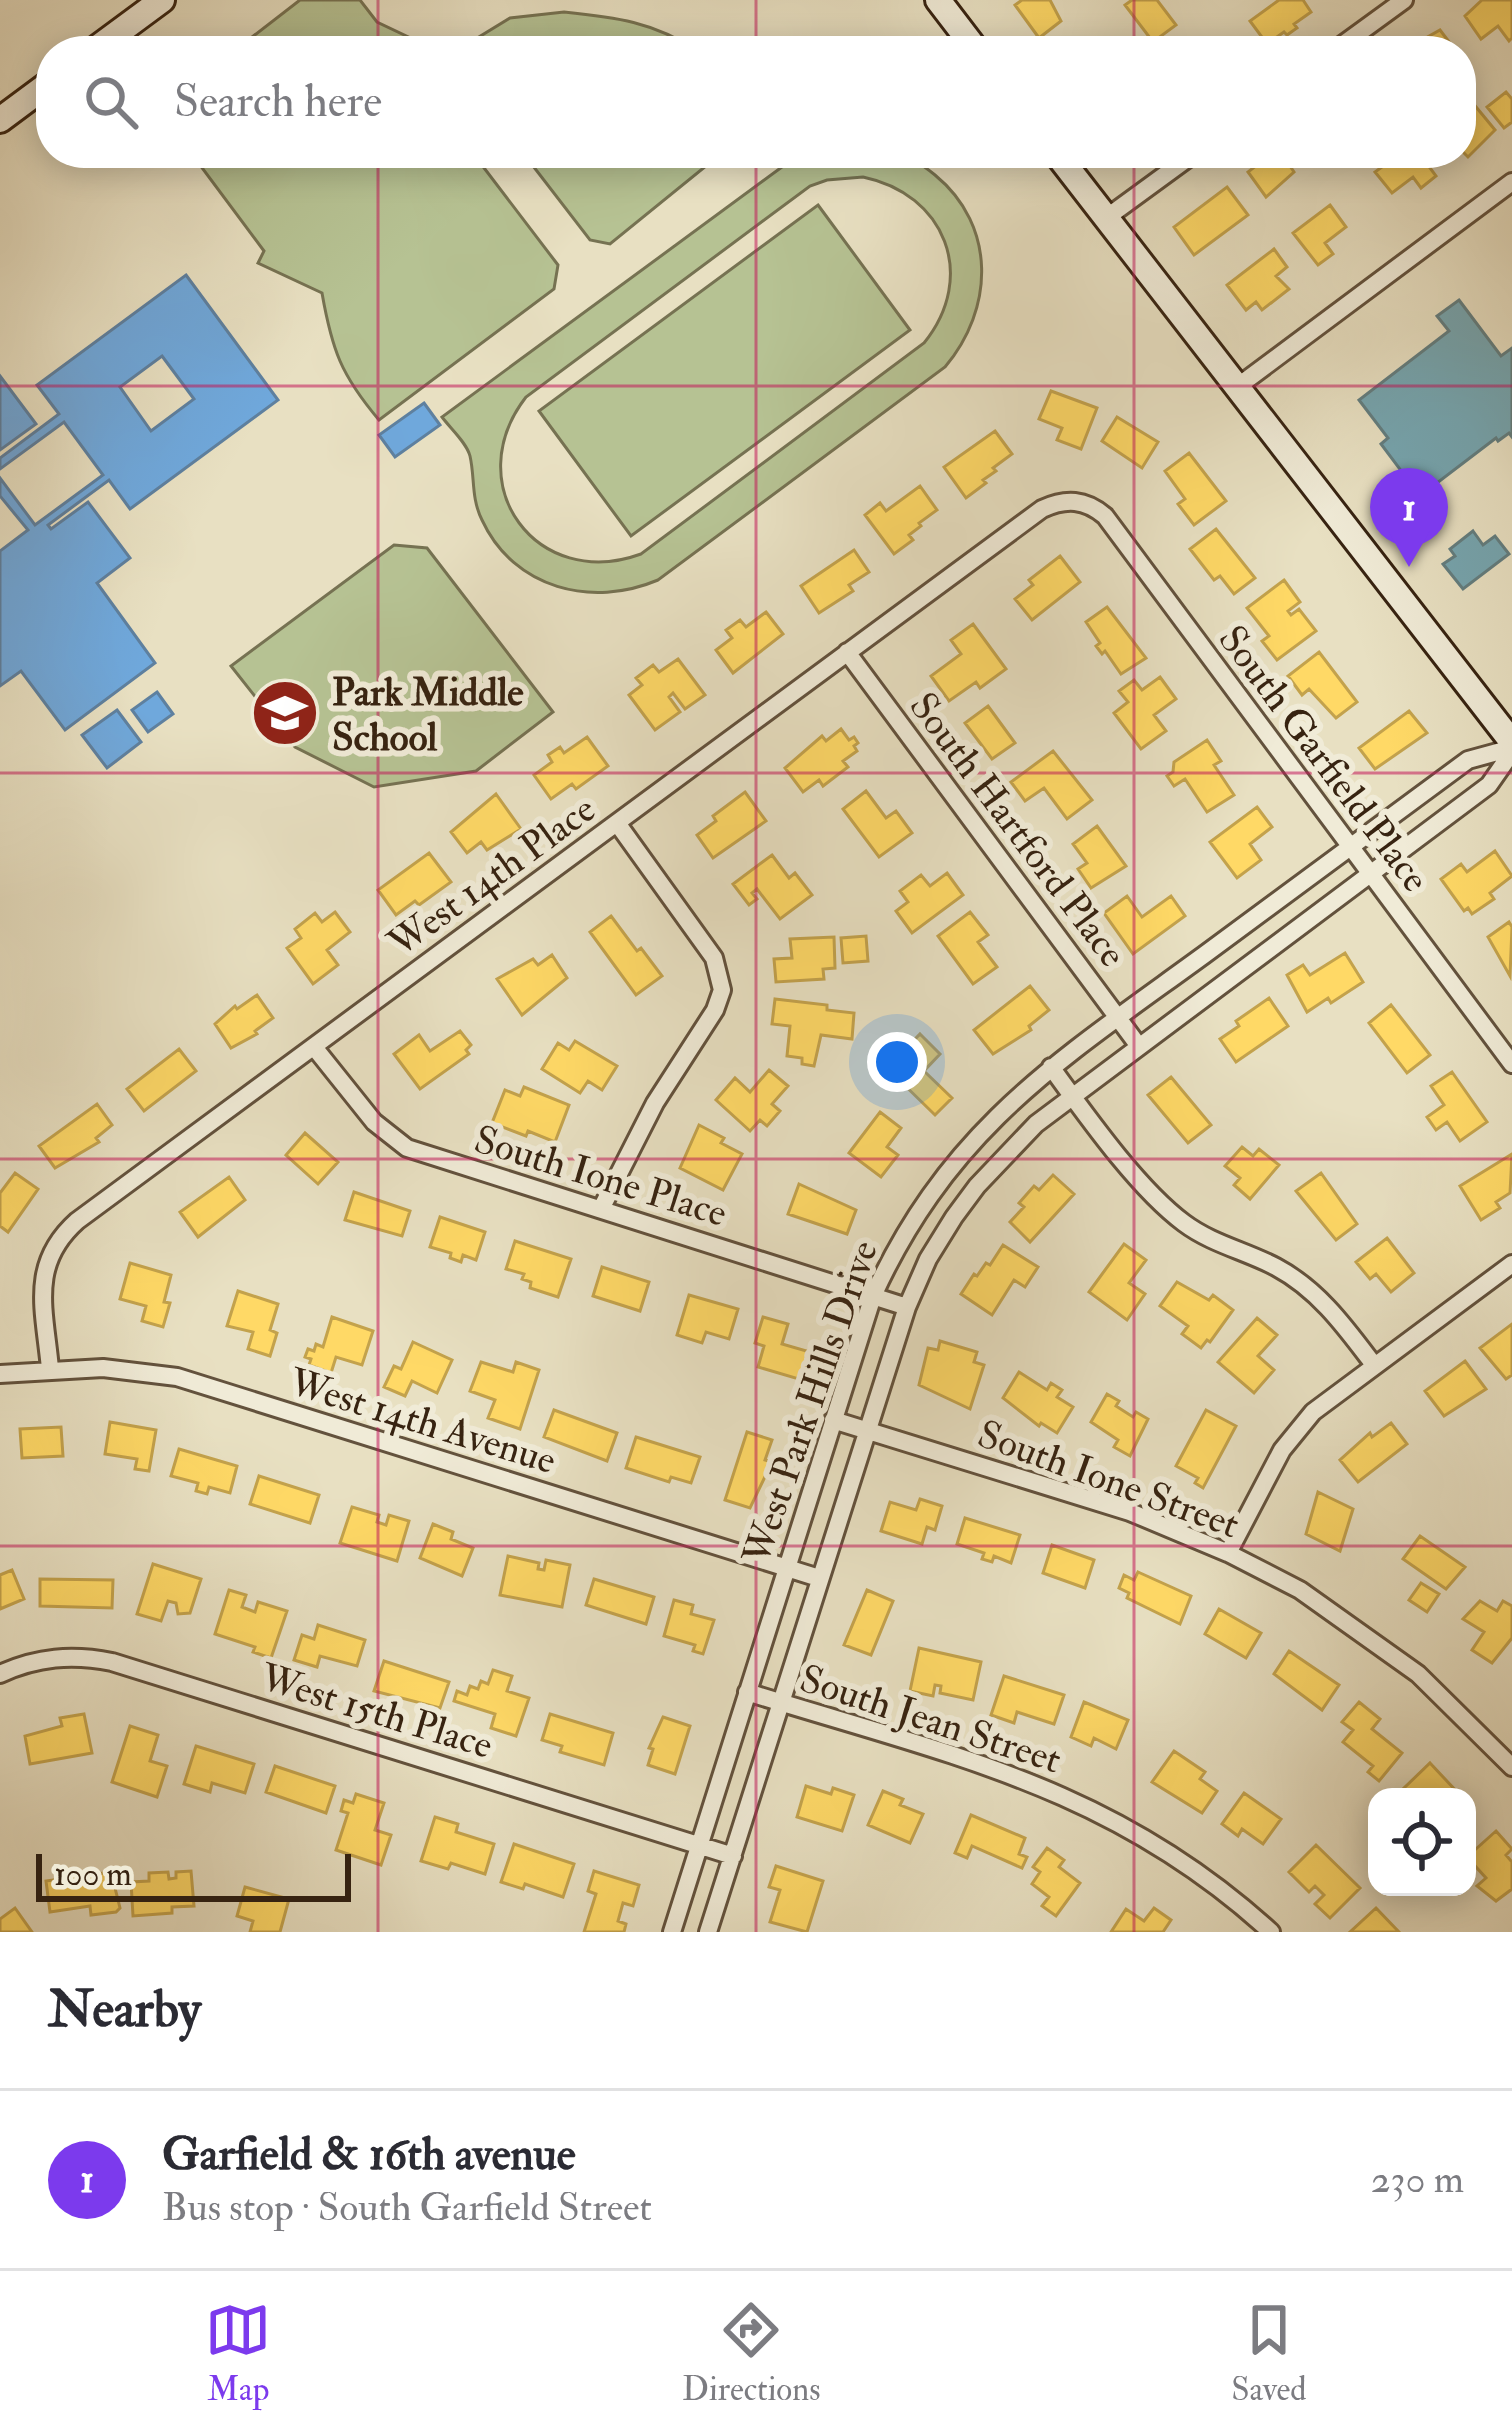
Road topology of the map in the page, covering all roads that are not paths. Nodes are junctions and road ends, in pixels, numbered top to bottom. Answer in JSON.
{"nodes":[{"id":1,"x":163,"y":0,"type":"edge"},
{"id":2,"x":938,"y":0,"type":"edge"},
{"id":3,"x":1404,"y":0,"type":"edge"},
{"id":4,"x":114,"y":36,"type":"edge"},
{"id":5,"x":966,"y":36,"type":"edge"},
{"id":6,"x":1355,"y":36,"type":"edge"},
{"id":7,"x":36,"y":93,"type":"edge"},
{"id":8,"x":0,"y":120,"type":"edge"},
{"id":9,"x":1068,"y":168,"type":"edge"},
{"id":10,"x":1174,"y":168,"type":"edge"},
{"id":11,"x":1512,"y":182,"type":"edge"},
{"id":12,"x":1106,"y":218,"type":"junction"},
{"id":13,"x":1237,"y":387,"type":"junction"},
{"id":14,"x":1078,"y":501,"type":"joint"},
{"id":15,"x":847,"y":652,"type":"junction"},
{"id":16,"x":1512,"y":747,"type":"edge"},
{"id":17,"x":617,"y":823,"type":"junction"},
{"id":18,"x":1350,"y":848,"type":"junction"},
{"id":19,"x":1370,"y":874,"type":"junction"},
{"id":20,"x":1118,"y":1018,"type":"junction"},
{"id":21,"x":1138,"y":1045,"type":"junction"},
{"id":22,"x":314,"y":1047,"type":"junction"},
{"id":23,"x":1512,"y":1064,"type":"edge"},
{"id":24,"x":1051,"y":1067,"type":"junction"},
{"id":25,"x":1072,"y":1096,"type":"junction"},
{"id":26,"x":601,"y":1209,"type":"junction"},
{"id":27,"x":1512,"y":1264,"type":"edge"},
{"id":28,"x":873,"y":1296,"type":"junction"},
{"id":29,"x":907,"y":1307,"type":"junction"},
{"id":30,"x":1374,"y":1365,"type":"junction"},
{"id":31,"x":50,"y":1369,"type":"junction"},
{"id":32,"x":0,"y":1374,"type":"edge"},
{"id":33,"x":833,"y":1420,"type":"junction"},
{"id":34,"x":865,"y":1429,"type":"junction"},
{"id":35,"x":1228,"y":1553,"type":"junction"},
{"id":36,"x":785,"y":1568,"type":"junction"},
{"id":37,"x":819,"y":1578,"type":"junction"},
{"id":38,"x":0,"y":1674,"type":"edge"},
{"id":39,"x":747,"y":1692,"type":"junction"},
{"id":40,"x":780,"y":1702,"type":"junction"},
{"id":41,"x":1512,"y":1767,"type":"edge"},
{"id":42,"x":699,"y":1845,"type":"junction"},
{"id":43,"x":733,"y":1856,"type":"junction"},
{"id":44,"x":672,"y":1932,"type":"edge"},
{"id":45,"x":708,"y":1932,"type":"edge"},
{"id":46,"x":1271,"y":1932,"type":"edge"}],
"edges":[{"from":1,"to":4,"type":"street"},
{"from":2,"to":5,"type":"street"},
{"from":3,"to":6,"type":"street"},
{"from":7,"to":8,"type":"street"},
{"from":9,"to":12,"type":"street"},
{"from":10,"to":12,"type":"street"},
{"from":11,"to":13,"type":"street"},
{"from":12,"to":13,"type":"street"},
{"from":13,"to":16,"type":"street"},
{"from":14,"to":15,"type":"street","name":"West 14th Place"},
{"from":14,"to":18,"type":"street","name":"South Garfield Place"},
{"from":15,"to":17,"type":"street","name":"West 14th Place"},
{"from":15,"to":20,"type":"street","name":"South Hartford Place"},
{"from":16,"to":18,"type":"street","name":"West Park Hills Drive"},
{"from":16,"to":19,"type":"street","name":"West Park Hills Drive"},
{"from":17,"to":22,"type":"street","name":"West 14th Place"},
{"from":17,"to":26,"type":"street"},
{"from":18,"to":19,"type":"street","name":"South Garfield Place"},
{"from":18,"to":20,"type":"street","name":"West Park Hills Drive"},
{"from":19,"to":21,"type":"street","name":"West Park Hills Drive"},
{"from":19,"to":23,"type":"street","name":"South Garfield Place"},
{"from":20,"to":21,"type":"street","name":"South Hartford Place"},
{"from":20,"to":24,"type":"street","name":"West Park Hills Drive"},
{"from":21,"to":25,"type":"street","name":"West Park Hills Drive"},
{"from":22,"to":26,"type":"street","name":"South Ione Place"},
{"from":22,"to":31,"type":"street","name":"West 14th Place"},
{"from":24,"to":25,"type":"street"},
{"from":24,"to":28,"type":"street","name":"West Park Hills Drive"},
{"from":25,"to":29,"type":"street","name":"West Park Hills Drive"},
{"from":25,"to":30,"type":"street"},
{"from":26,"to":28,"type":"street","name":"South Ione Place"},
{"from":27,"to":30,"type":"street"},
{"from":28,"to":29,"type":"street","name":"South Ione Place"},
{"from":28,"to":33,"type":"street","name":"West Park Hills Drive"},
{"from":29,"to":34,"type":"street","name":"West Park Hills Drive"},
{"from":30,"to":35,"type":"street"},
{"from":31,"to":32,"type":"street","name":"West 14th Avenue"},
{"from":31,"to":36,"type":"street","name":"West 14th Avenue"},
{"from":33,"to":34,"type":"street","name":"South Ione Street"},
{"from":33,"to":36,"type":"street","name":"West Park Hills Drive"},
{"from":34,"to":35,"type":"street","name":"South Ione Street"},
{"from":34,"to":37,"type":"street","name":"West Park Hills Drive"},
{"from":35,"to":41,"type":"street","name":"South Ione Street"},
{"from":36,"to":37,"type":"street","name":"West 14th Avenue"},
{"from":36,"to":39,"type":"street","name":"West Park Hills Drive"},
{"from":37,"to":40,"type":"street","name":"West Park Hills Drive"},
{"from":38,"to":42,"type":"street","name":"West 15th Place"},
{"from":39,"to":40,"type":"street","name":"South Jean Street"},
{"from":39,"to":42,"type":"street","name":"West Park Hills Drive"},
{"from":40,"to":43,"type":"street","name":"West Park Hills Drive"},
{"from":40,"to":46,"type":"street","name":"South Jean Street"},
{"from":42,"to":43,"type":"street","name":"West 15th Place"},
{"from":42,"to":44,"type":"street","name":"West Park Hills Drive"},
{"from":43,"to":45,"type":"street","name":"West Park Hills Drive"}]}
